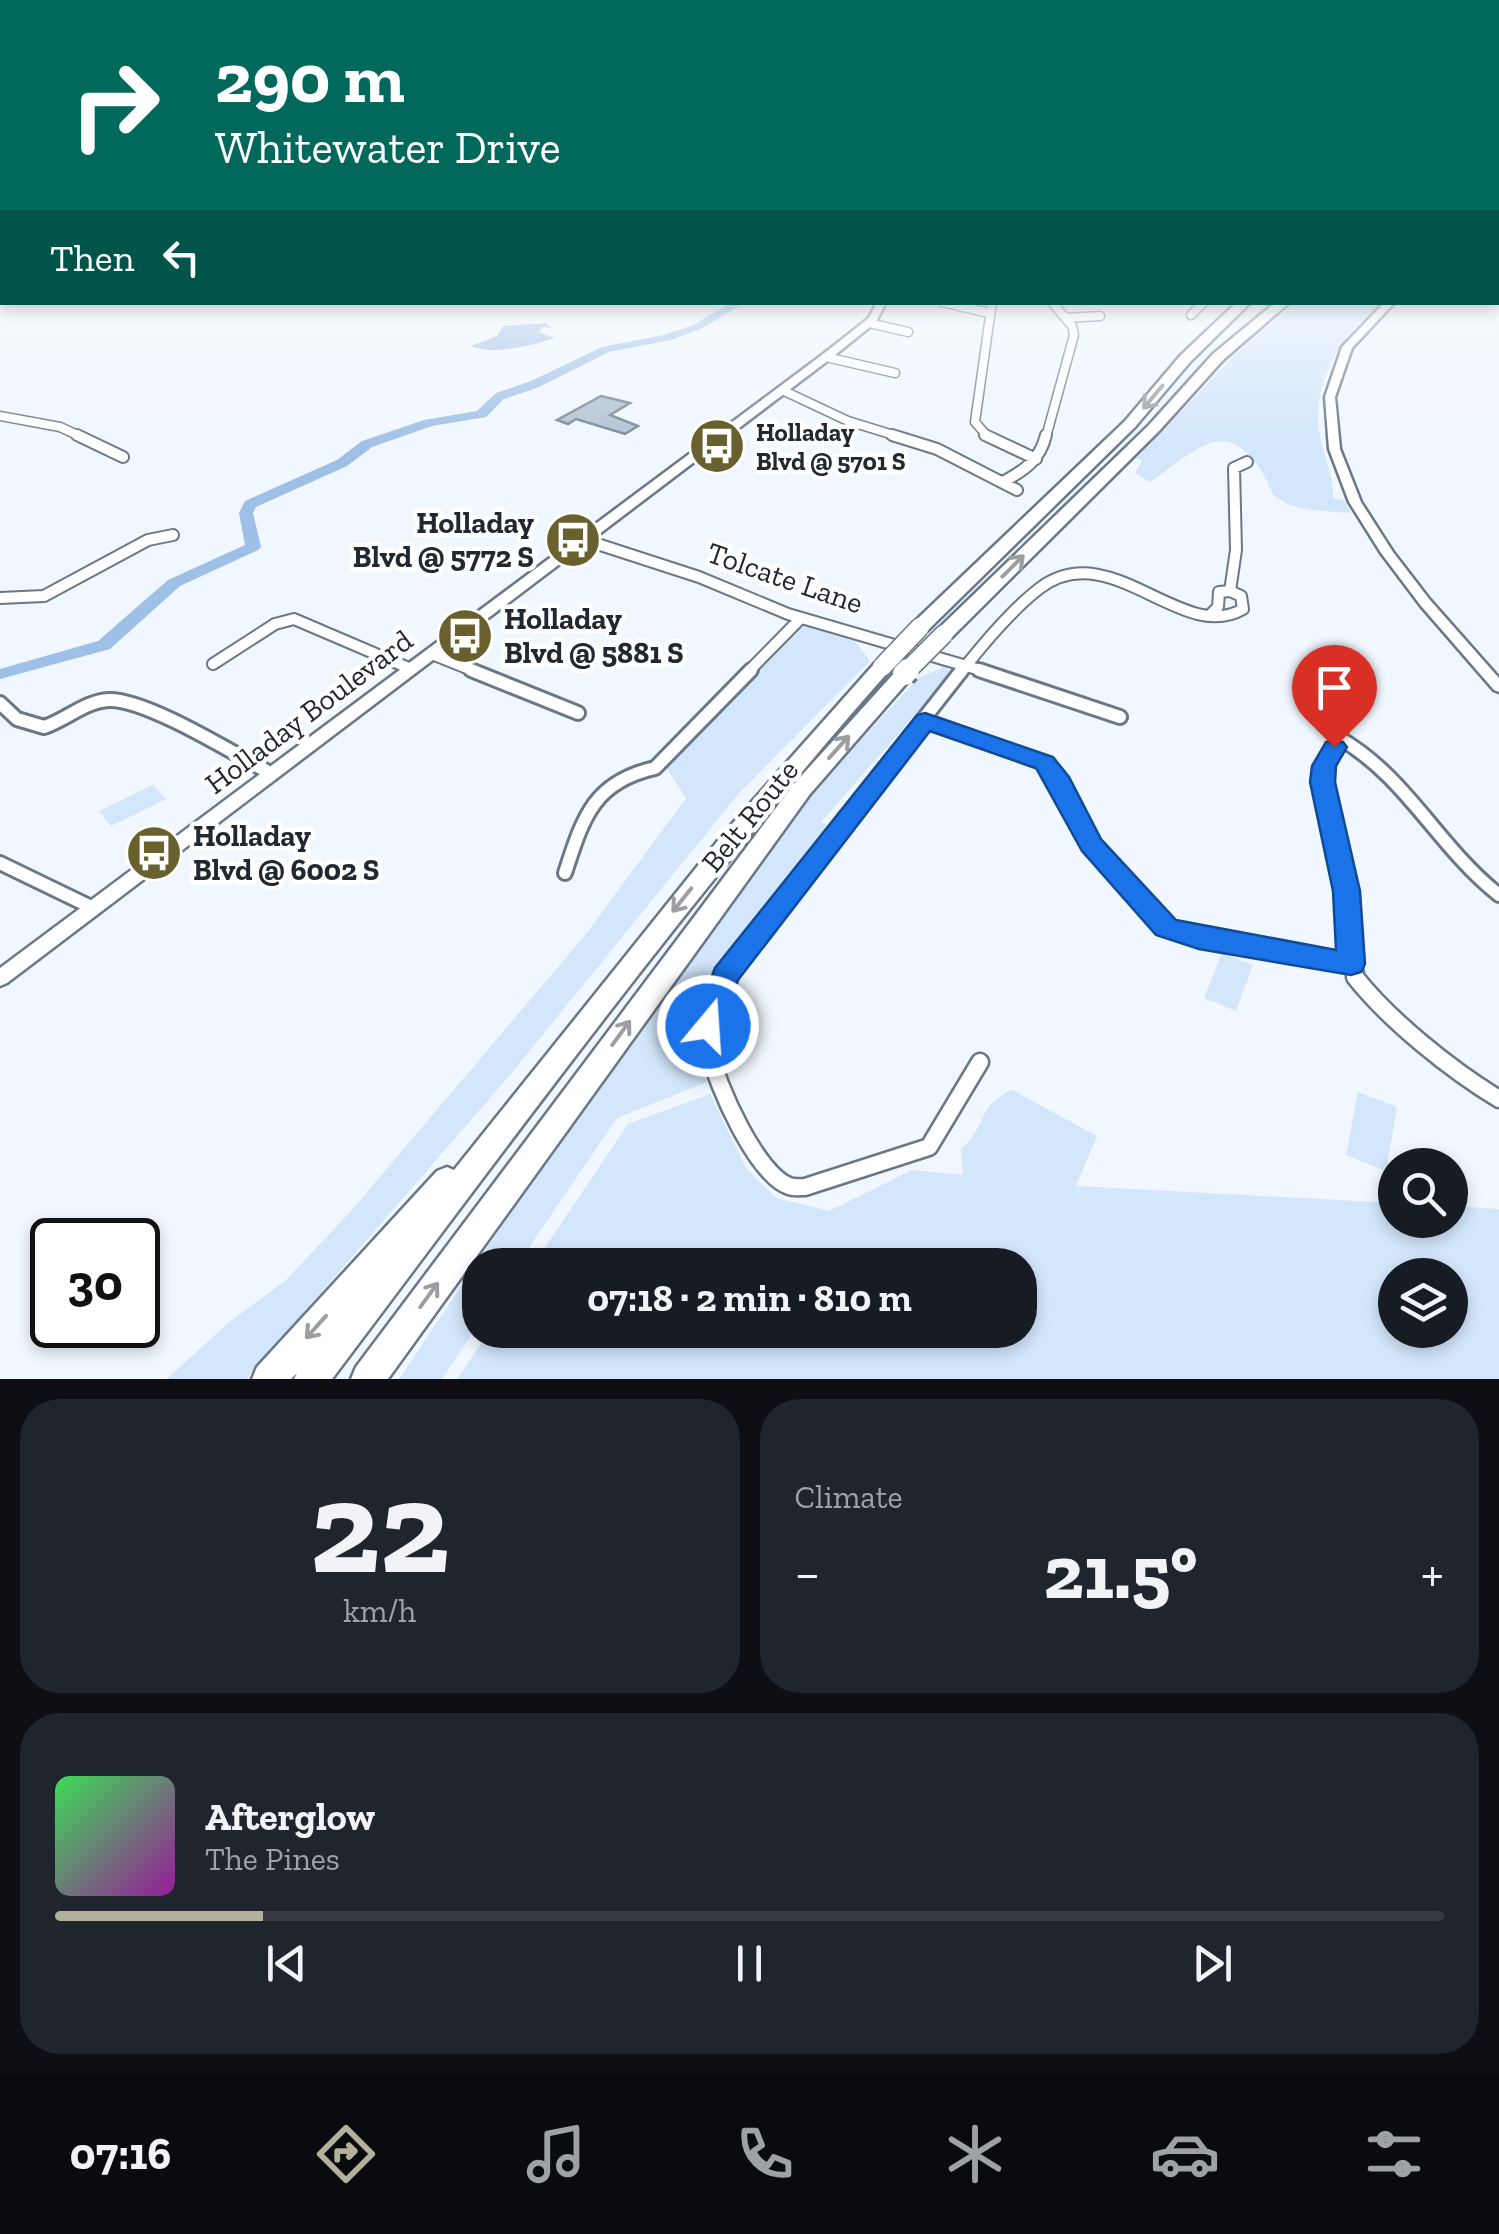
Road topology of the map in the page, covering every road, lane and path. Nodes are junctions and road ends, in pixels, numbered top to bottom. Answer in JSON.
{"nodes":[{"id":1,"x":871,"y":320,"type":"edge"},
{"id":2,"x":988,"y":320,"type":"edge"},
{"id":3,"x":1067,"y":320,"type":"edge"},
{"id":4,"x":1226,"y":320,"type":"edge"},
{"id":5,"x":1262,"y":320,"type":"edge"},
{"id":6,"x":1371,"y":320,"type":"edge"},
{"id":7,"x":869,"y":324,"type":"junction"},
{"id":8,"x":908,"y":332,"type":"dead end"},
{"id":9,"x":826,"y":357,"type":"junction"},
{"id":10,"x":895,"y":372,"type":"dead end"},
{"id":11,"x":782,"y":390,"type":"junction"},
{"id":12,"x":0,"y":416,"type":"edge"},
{"id":13,"x":124,"y":457,"type":"dead end"},
{"id":14,"x":1036,"y":459,"type":"junction"},
{"id":15,"x":1248,"y":462,"type":"dead end"},
{"id":16,"x":1003,"y":482,"type":"junction"},
{"id":17,"x":1017,"y":490,"type":"dead end"},
{"id":18,"x":173,"y":534,"type":"dead end"},
{"id":19,"x":585,"y":540,"type":"junction"},
{"id":20,"x":1230,"y":591,"type":"junction"},
{"id":21,"x":0,"y":598,"type":"edge"},
{"id":22,"x":1210,"y":614,"type":"junction"},
{"id":23,"x":801,"y":618,"type":"junction"},
{"id":24,"x":432,"y":654,"type":"junction"},
{"id":25,"x":213,"y":664,"type":"dead end"},
{"id":26,"x":968,"y":666,"type":"junction"},
{"id":27,"x":412,"y":669,"type":"junction"},
{"id":28,"x":893,"y":670,"type":"junction"},
{"id":29,"x":1499,"y":687,"type":"edge"},
{"id":30,"x":1354,"y":698,"type":"dead end"},
{"id":31,"x":0,"y":703,"type":"edge"},
{"id":32,"x":578,"y":713,"type":"dead end"},
{"id":33,"x":1120,"y":718,"type":"dead end"},
{"id":34,"x":925,"y":721,"type":"junction"},
{"id":35,"x":1338,"y":738,"type":"junction"},
{"id":36,"x":272,"y":774,"type":"junction"},
{"id":37,"x":0,"y":863,"type":"edge"},
{"id":38,"x":566,"y":873,"type":"dead end"},
{"id":39,"x":1499,"y":895,"type":"edge"},
{"id":40,"x":92,"y":908,"type":"junction"},
{"id":41,"x":1351,"y":964,"type":"junction"},
{"id":42,"x":0,"y":978,"type":"edge"},
{"id":43,"x":980,"y":1062,"type":"dead end"},
{"id":44,"x":545,"y":1072,"type":"junction"},
{"id":45,"x":1499,"y":1100,"type":"edge"},
{"id":46,"x":369,"y":1377,"type":"edge"},
{"id":47,"x":268,"y":1379,"type":"edge"},
{"id":48,"x":310,"y":1379,"type":"edge"}],
"edges":[{"from":1,"to":7,"type":"main road","name":"Holladay Boulevard"},
{"from":2,"to":14,"type":"street"},
{"from":3,"to":14,"type":"street"},
{"from":4,"to":28,"type":"highway","name":"Belt Route","one_way":true,"bridge":true},
{"from":28,"to":5,"type":"highway","name":"Belt Route","one_way":true,"bridge":true},
{"from":6,"to":29,"type":"main road"},
{"from":7,"to":8,"type":"street"},
{"from":7,"to":9,"type":"main road","name":"Holladay Boulevard"},
{"from":9,"to":10,"type":"street"},
{"from":9,"to":11,"type":"main road","name":"Holladay Boulevard"},
{"from":11,"to":16,"type":"street"},
{"from":11,"to":19,"type":"main road","name":"Holladay Boulevard"},
{"from":12,"to":13,"type":"street"},
{"from":14,"to":16,"type":"street"},
{"from":15,"to":20,"type":"street"},
{"from":16,"to":17,"type":"street"},
{"from":18,"to":21,"type":"street"},
{"from":19,"to":23,"type":"street","name":"Tolcate Lane"},
{"from":19,"to":24,"type":"main road","name":"Holladay Boulevard"},
{"from":20,"to":22,"type":"street"},
{"from":20,"to":22,"type":"street"},
{"from":22,"to":26,"type":"street"},
{"from":23,"to":26,"type":"street","name":"Tolcate Lane"},
{"from":23,"to":38,"type":"street"},
{"from":24,"to":27,"type":"main road","name":"Holladay Boulevard"},
{"from":24,"to":32,"type":"street"},
{"from":25,"to":27,"type":"street"},
{"from":26,"to":33,"type":"street","name":"Tolcate Lane"},
{"from":26,"to":34,"type":"street"},
{"from":27,"to":36,"type":"main road","name":"Holladay Boulevard"},
{"from":28,"to":44,"type":"highway","name":"Belt Route","one_way":true},
{"from":46,"to":28,"type":"highway","name":"Belt Route","one_way":true},
{"from":30,"to":35,"type":"street"},
{"from":31,"to":36,"type":"street"},
{"from":34,"to":41,"type":"street"},
{"from":34,"to":43,"type":"street"},
{"from":35,"to":39,"type":"street"},
{"from":35,"to":41,"type":"street"},
{"from":36,"to":40,"type":"main road","name":"Holladay Boulevard"},
{"from":37,"to":40,"type":"street"},
{"from":40,"to":42,"type":"main road","name":"Holladay Boulevard"},
{"from":41,"to":45,"type":"street"},
{"from":44,"to":47,"type":"highway","one_way":true},
{"from":44,"to":48,"type":"highway","name":"Belt Route"}]}
